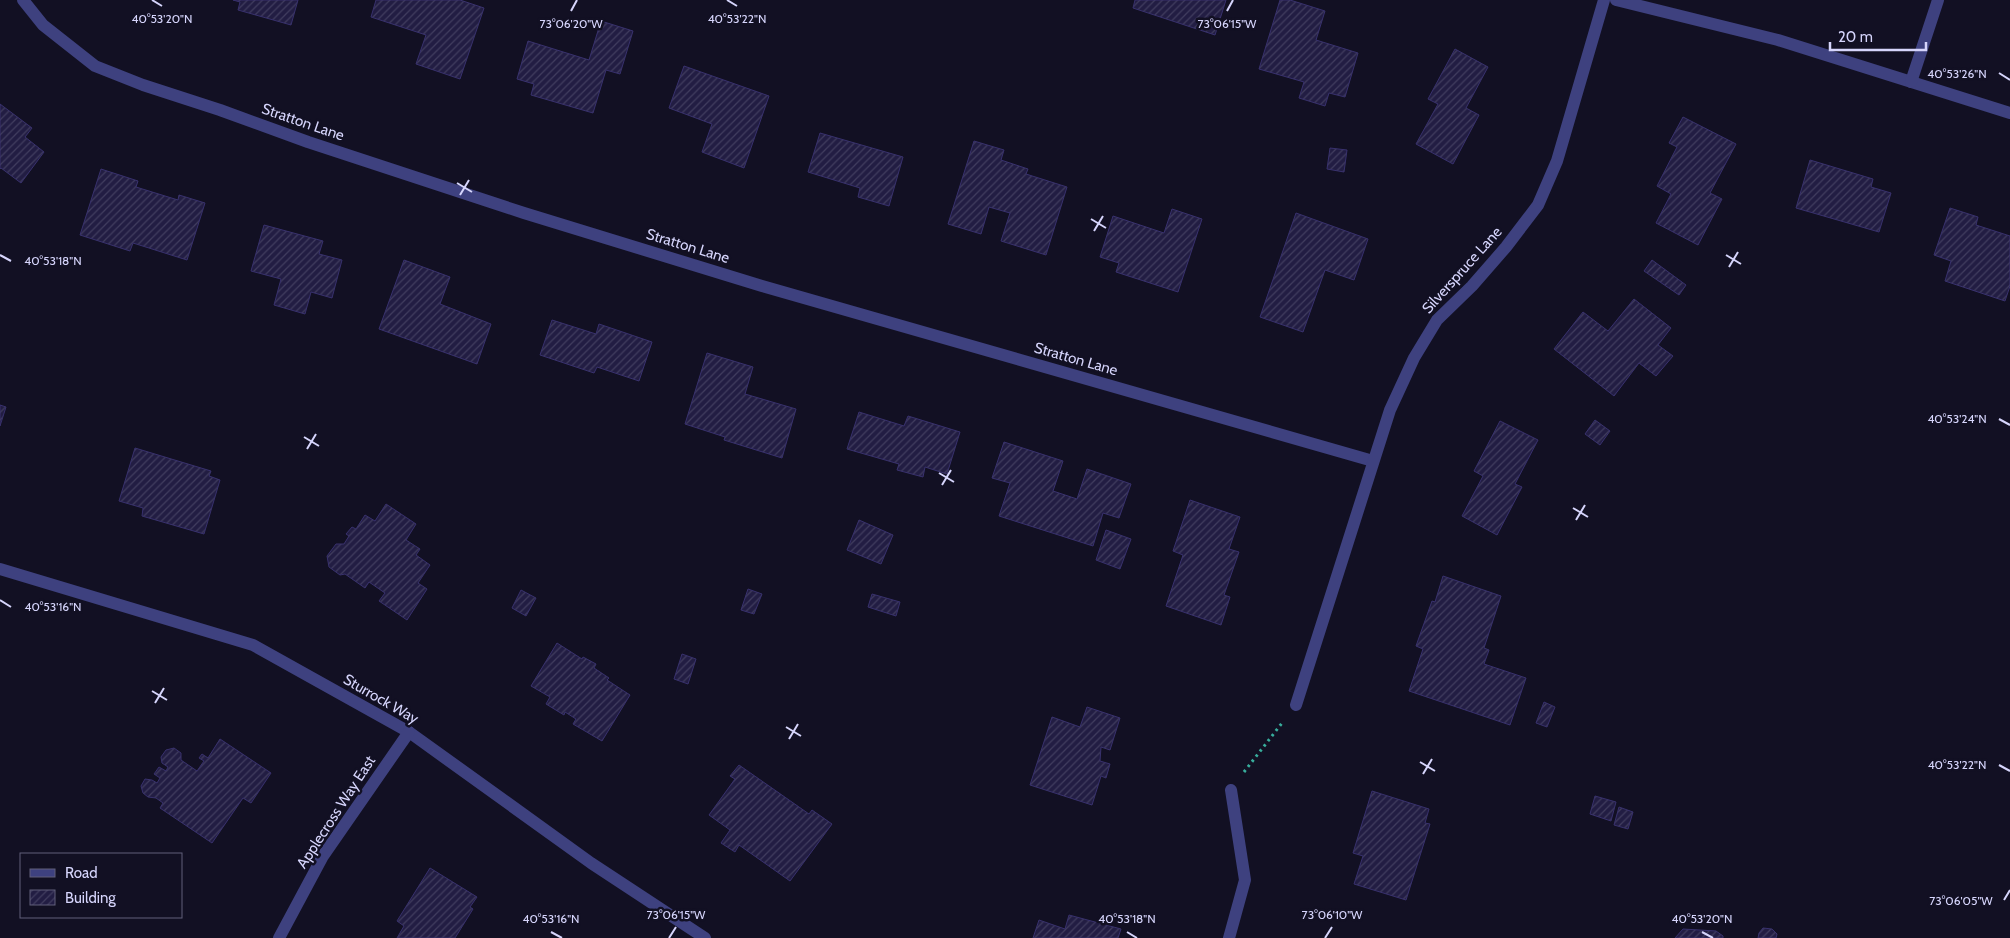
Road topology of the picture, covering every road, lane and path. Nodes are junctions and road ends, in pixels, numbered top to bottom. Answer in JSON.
{"nodes":[{"id":1,"x":23,"y":0,"type":"edge"},
{"id":2,"x":1604,"y":0,"type":"edge"},
{"id":3,"x":1616,"y":0,"type":"edge"},
{"id":4,"x":1938,"y":0,"type":"edge"},
{"id":5,"x":1911,"y":82,"type":"junction"},
{"id":6,"x":2010,"y":113,"type":"edge"},
{"id":7,"x":1373,"y":461,"type":"junction"},
{"id":8,"x":0,"y":569,"type":"edge"},
{"id":9,"x":1296,"y":705,"type":"joint"},
{"id":10,"x":408,"y":732,"type":"junction"},
{"id":11,"x":1231,"y":790,"type":"joint"},
{"id":12,"x":279,"y":938,"type":"edge"},
{"id":13,"x":705,"y":938,"type":"edge"},
{"id":14,"x":1229,"y":938,"type":"edge"}],
"edges":[{"from":1,"to":7,"type":"street","name":"Stratton Lane"},
{"from":2,"to":7,"type":"street","name":"Silverspruce Lane"},
{"from":3,"to":5,"type":"street"},
{"from":4,"to":5,"type":"street"},
{"from":5,"to":6,"type":"street"},
{"from":7,"to":9,"type":"street","name":"Silverspruce Lane"},
{"from":8,"to":10,"type":"street","name":"Sturrock Way"},
{"from":9,"to":11,"type":"path"},
{"from":10,"to":12,"type":"street","name":"Applecross Way East"},
{"from":10,"to":13,"type":"street","name":"Sturrock Way"},
{"from":11,"to":14,"type":"street"}]}
